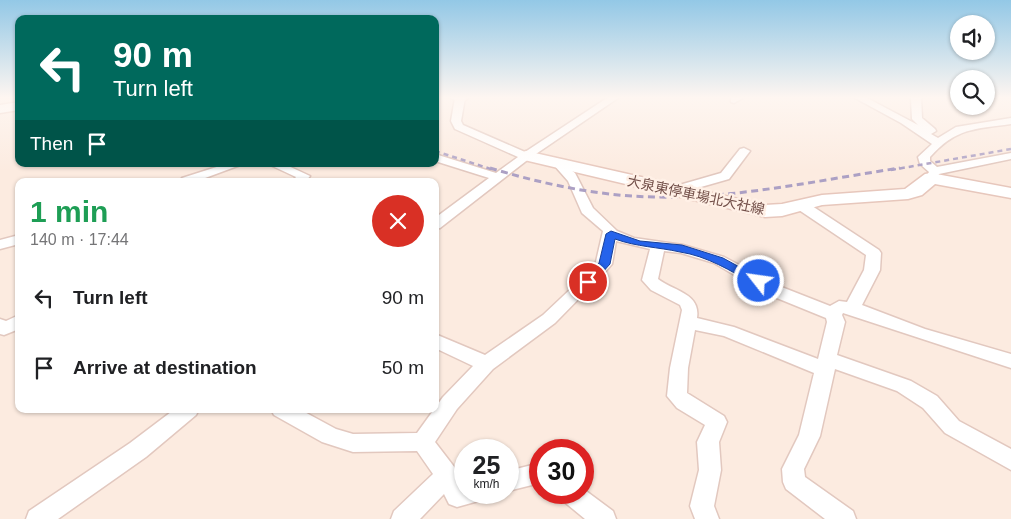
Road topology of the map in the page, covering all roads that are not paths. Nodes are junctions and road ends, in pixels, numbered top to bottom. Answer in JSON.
{"nodes":[{"id":1,"x":456,"y":122,"type":"edge"},
{"id":2,"x":577,"y":122,"type":"edge"},
{"id":3,"x":907,"y":122,"type":"edge"},
{"id":4,"x":921,"y":122,"type":"edge"},
{"id":5,"x":1003,"y":122,"type":"edge"},
{"id":6,"x":941,"y":140,"type":"junction"},
{"id":7,"x":744,"y":151,"type":"dead end"},
{"id":8,"x":526,"y":156,"type":"junction"},
{"id":9,"x":1011,"y":156,"type":"edge"},
{"id":10,"x":439,"y":158,"type":"edge"},
{"id":11,"x":559,"y":164,"type":"junction"},
{"id":12,"x":228,"y":167,"type":"edge"},
{"id":13,"x":282,"y":167,"type":"edge"},
{"id":14,"x":933,"y":174,"type":"junction"},
{"id":15,"x":498,"y":177,"type":"junction"},
{"id":16,"x":195,"y":178,"type":"edge"},
{"id":17,"x":302,"y":178,"type":"edge"},
{"id":18,"x":673,"y":191,"type":"junction"},
{"id":19,"x":1011,"y":193,"type":"edge"},
{"id":20,"x":800,"y":206,"type":"junction"},
{"id":21,"x":439,"y":222,"type":"edge"},
{"id":22,"x":611,"y":234,"type":"junction"},
{"id":23,"x":15,"y":240,"type":"edge"},
{"id":24,"x":0,"y":245,"type":"edge"},
{"id":25,"x":658,"y":245,"type":"junction"},
{"id":26,"x":852,"y":308,"type":"junction"},
{"id":27,"x":833,"y":314,"type":"junction"},
{"id":28,"x":688,"y":322,"type":"junction"},
{"id":29,"x":15,"y":324,"type":"edge"},
{"id":30,"x":0,"y":325,"type":"edge"},
{"id":31,"x":439,"y":342,"type":"edge"},
{"id":32,"x":1011,"y":361,"type":"edge"},
{"id":33,"x":486,"y":364,"type":"junction"},
{"id":34,"x":827,"y":365,"type":"junction"},
{"id":35,"x":184,"y":413,"type":"edge"},
{"id":36,"x":288,"y":413,"type":"edge"},
{"id":37,"x":423,"y":442,"type":"junction"},
{"id":38,"x":1011,"y":460,"type":"edge"},
{"id":39,"x":447,"y":475,"type":"junction"},
{"id":40,"x":454,"y":490,"type":"edge"},
{"id":41,"x":585,"y":504,"type":"edge"},
{"id":42,"x":38,"y":519,"type":"edge"},
{"id":43,"x":403,"y":519,"type":"edge"},
{"id":44,"x":604,"y":519,"type":"edge"},
{"id":45,"x":707,"y":519,"type":"edge"},
{"id":46,"x":844,"y":519,"type":"edge"}],
"edges":[{"from":1,"to":8,"type":"street"},
{"from":2,"to":8,"type":"street"},
{"from":3,"to":6,"type":"street"},
{"from":4,"to":6,"type":"street"},
{"from":5,"to":6,"type":"street"},
{"from":6,"to":14,"type":"street"},
{"from":7,"to":18,"type":"street"},
{"from":8,"to":11,"type":"main road","name":"大泉東停車場北大社線"},
{"from":8,"to":15,"type":"street"},
{"from":9,"to":14,"type":"street"},
{"from":10,"to":15,"type":"street"},
{"from":11,"to":18,"type":"main road","name":"大泉東停車場北大社線"},
{"from":11,"to":22,"type":"street"},
{"from":12,"to":16,"type":"street"},
{"from":13,"to":17,"type":"street"},
{"from":14,"to":19,"type":"main road"},
{"from":14,"to":20,"type":"main road","name":"大泉東停車場北大社線"},
{"from":15,"to":21,"type":"street"},
{"from":18,"to":20,"type":"main road","name":"大泉東停車場北大社線"},
{"from":20,"to":26,"type":"street"},
{"from":22,"to":25,"type":"street"},
{"from":22,"to":33,"type":"street"},
{"from":23,"to":24,"type":"street"},
{"from":25,"to":27,"type":"street"},
{"from":25,"to":28,"type":"street"},
{"from":26,"to":27,"type":"street"},
{"from":26,"to":32,"type":"street"},
{"from":27,"to":34,"type":"street"},
{"from":28,"to":34,"type":"street"},
{"from":28,"to":45,"type":"street"},
{"from":29,"to":30,"type":"street"},
{"from":31,"to":33,"type":"street"},
{"from":33,"to":37,"type":"street"},
{"from":34,"to":38,"type":"street"},
{"from":34,"to":46,"type":"street"},
{"from":35,"to":42,"type":"street"},
{"from":36,"to":37,"type":"street"},
{"from":37,"to":39,"type":"street"},
{"from":39,"to":40,"type":"street"},
{"from":39,"to":43,"type":"street"},
{"from":41,"to":44,"type":"street"}]}
